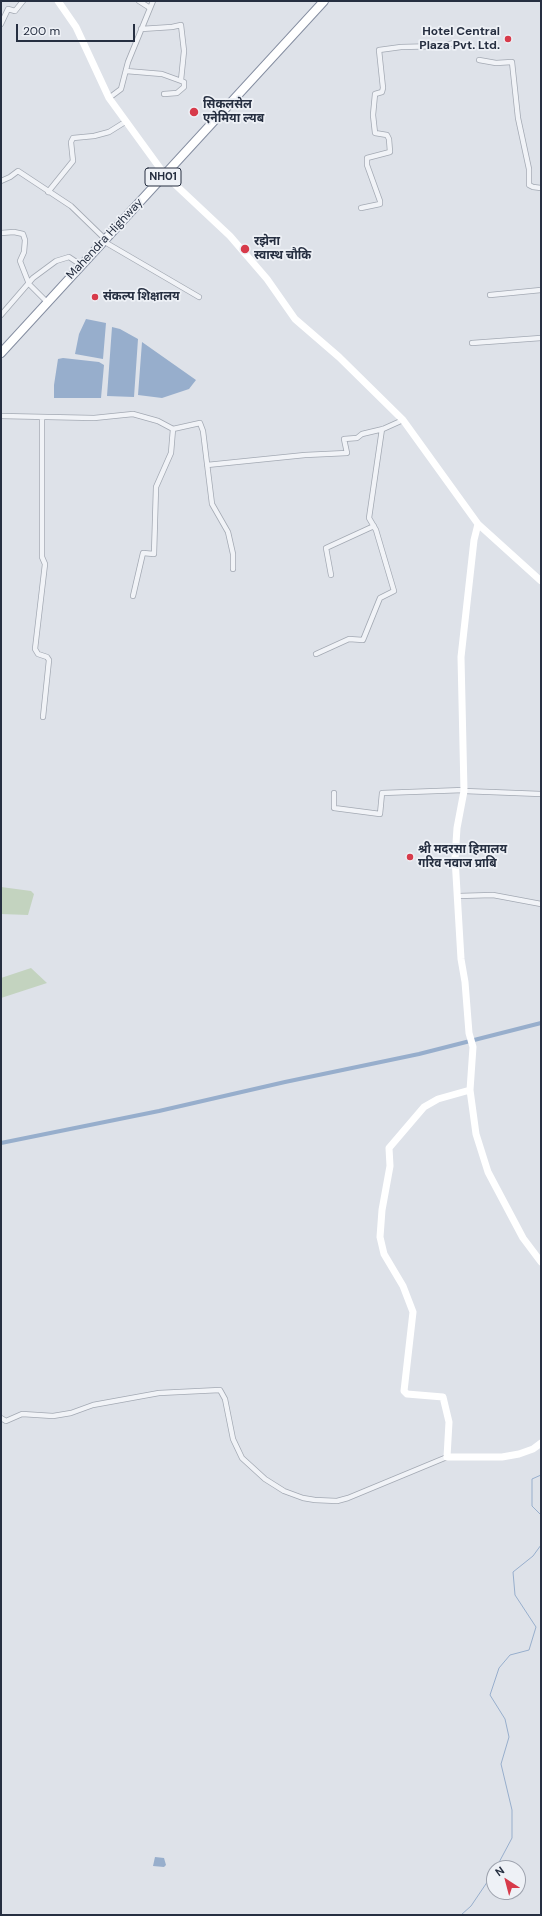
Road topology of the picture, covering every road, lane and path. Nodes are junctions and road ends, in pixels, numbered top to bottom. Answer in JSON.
{"nodes":[{"id":1,"x":23,"y":1,"type":"edge"},
{"id":2,"x":58,"y":1,"type":"edge"},
{"id":3,"x":139,"y":1,"type":"edge"},
{"id":4,"x":153,"y":1,"type":"edge"},
{"id":5,"x":324,"y":1,"type":"edge"},
{"id":6,"x":150,"y":8,"type":"junction"},
{"id":7,"x":1,"y":24,"type":"edge"},
{"id":8,"x":141,"y":29,"type":"junction"},
{"id":9,"x":454,"y":43,"type":"dead end"},
{"id":10,"x":479,"y":60,"type":"dead end"},
{"id":11,"x":126,"y":71,"type":"junction"},
{"id":12,"x":181,"y":80,"type":"junction"},
{"id":13,"x":164,"y":94,"type":"dead end"},
{"id":14,"x":108,"y":98,"type":"junction"},
{"id":15,"x":125,"y":122,"type":"junction"},
{"id":16,"x":164,"y":175,"type":"junction"},
{"id":17,"x":1,"y":181,"type":"edge"},
{"id":18,"x":541,"y":188,"type":"edge"},
{"id":19,"x":48,"y":192,"type":"junction"},
{"id":20,"x":361,"y":208,"type":"dead end"},
{"id":21,"x":1,"y":233,"type":"edge"},
{"id":22,"x":104,"y":240,"type":"junction"},
{"id":23,"x":81,"y":265,"type":"junction"},
{"id":24,"x":29,"y":284,"type":"junction"},
{"id":25,"x":541,"y":290,"type":"edge"},
{"id":26,"x":490,"y":295,"type":"dead end"},
{"id":27,"x":199,"y":297,"type":"dead end"},
{"id":28,"x":47,"y":302,"type":"junction"},
{"id":29,"x":1,"y":315,"type":"edge"},
{"id":30,"x":541,"y":338,"type":"edge"},
{"id":31,"x":472,"y":343,"type":"dead end"},
{"id":32,"x":1,"y":353,"type":"edge"},
{"id":33,"x":1,"y":416,"type":"edge"},
{"id":34,"x":42,"y":417,"type":"junction"},
{"id":35,"x":403,"y":420,"type":"junction"},
{"id":36,"x":173,"y":429,"type":"junction"},
{"id":37,"x":382,"y":429,"type":"junction"},
{"id":38,"x":207,"y":465,"type":"junction"},
{"id":39,"x":478,"y":524,"type":"junction"},
{"id":40,"x":374,"y":526,"type":"junction"},
{"id":41,"x":233,"y":569,"type":"dead end"},
{"id":42,"x":331,"y":575,"type":"dead end"},
{"id":43,"x":541,"y":580,"type":"edge"},
{"id":44,"x":133,"y":596,"type":"dead end"},
{"id":45,"x":316,"y":654,"type":"dead end"},
{"id":46,"x":43,"y":717,"type":"dead end"},
{"id":47,"x":464,"y":790,"type":"junction"},
{"id":48,"x":334,"y":793,"type":"dead end"},
{"id":49,"x":541,"y":794,"type":"edge"},
{"id":50,"x":458,"y":896,"type":"junction"},
{"id":51,"x":541,"y":904,"type":"edge"},
{"id":52,"x":470,"y":1090,"type":"junction"},
{"id":53,"x":541,"y":1262,"type":"edge"},
{"id":54,"x":1,"y":1418,"type":"edge"},
{"id":55,"x":541,"y":1443,"type":"edge"},
{"id":56,"x":447,"y":1457,"type":"junction"}],
"edges":[{"from":1,"to":7,"type":"street"},
{"from":2,"to":14,"type":"street"},
{"from":3,"to":6,"type":"street"},
{"from":4,"to":6,"type":"street"},
{"from":5,"to":16,"type":"highway","name":"Mahendra Highway","number":"NH01"},
{"from":6,"to":8,"type":"street"},
{"from":8,"to":11,"type":"street"},
{"from":8,"to":12,"type":"street"},
{"from":9,"to":20,"type":"street"},
{"from":10,"to":18,"type":"street"},
{"from":11,"to":12,"type":"street"},
{"from":11,"to":14,"type":"street"},
{"from":12,"to":13,"type":"street"},
{"from":14,"to":15,"type":"street"},
{"from":15,"to":16,"type":"street"},
{"from":15,"to":19,"type":"street"},
{"from":16,"to":22,"type":"highway","name":"Mahendra Highway","number":"NH01"},
{"from":16,"to":35,"type":"street"},
{"from":17,"to":19,"type":"street"},
{"from":19,"to":22,"type":"street"},
{"from":21,"to":24,"type":"street"},
{"from":22,"to":23,"type":"highway","name":"Mahendra Highway","number":"NH01"},
{"from":22,"to":27,"type":"street"},
{"from":23,"to":24,"type":"street"},
{"from":23,"to":28,"type":"highway","name":"Mahendra Highway","number":"NH01"},
{"from":24,"to":28,"type":"street"},
{"from":24,"to":29,"type":"street"},
{"from":25,"to":26,"type":"street"},
{"from":28,"to":32,"type":"highway","name":"Mahendra Highway","number":"NH01"},
{"from":30,"to":31,"type":"street"},
{"from":33,"to":34,"type":"street"},
{"from":34,"to":36,"type":"street"},
{"from":34,"to":46,"type":"street"},
{"from":35,"to":37,"type":"street"},
{"from":35,"to":39,"type":"street"},
{"from":36,"to":38,"type":"street"},
{"from":36,"to":44,"type":"street"},
{"from":37,"to":38,"type":"street"},
{"from":37,"to":40,"type":"street"},
{"from":38,"to":41,"type":"street"},
{"from":39,"to":43,"type":"street"},
{"from":39,"to":47,"type":"street"},
{"from":40,"to":42,"type":"street"},
{"from":40,"to":45,"type":"street"},
{"from":47,"to":48,"type":"street"},
{"from":47,"to":49,"type":"street"},
{"from":47,"to":50,"type":"street"},
{"from":50,"to":51,"type":"street"},
{"from":50,"to":52,"type":"street"},
{"from":52,"to":53,"type":"street"},
{"from":52,"to":56,"type":"street"},
{"from":54,"to":56,"type":"street"},
{"from":55,"to":56,"type":"street"}]}
